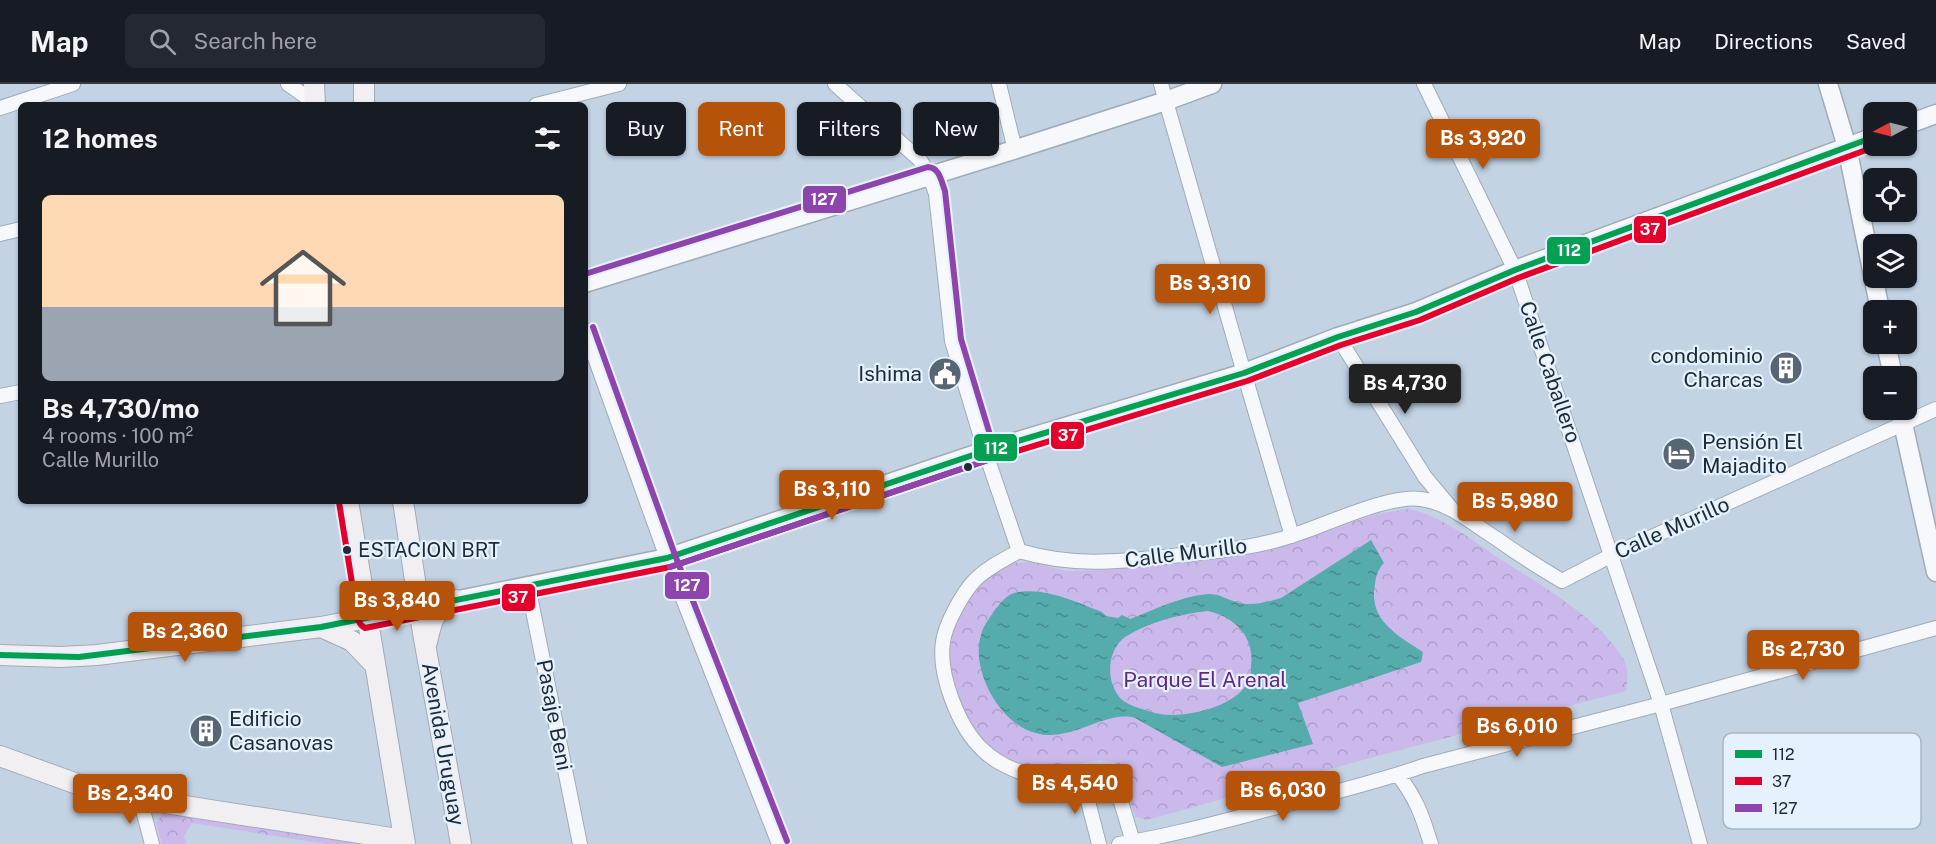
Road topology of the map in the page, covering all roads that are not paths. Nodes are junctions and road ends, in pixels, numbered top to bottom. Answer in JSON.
{"nodes":[{"id":1,"x":73,"y":84,"type":"edge"},
{"id":2,"x":288,"y":84,"type":"edge"},
{"id":3,"x":364,"y":84,"type":"edge"},
{"id":4,"x":619,"y":84,"type":"edge"},
{"id":5,"x":835,"y":84,"type":"edge"},
{"id":6,"x":999,"y":84,"type":"edge"},
{"id":7,"x":1212,"y":84,"type":"edge"},
{"id":8,"x":1424,"y":84,"type":"edge"},
{"id":9,"x":1828,"y":84,"type":"edge"},
{"id":10,"x":1163,"y":93,"type":"edge"},
{"id":11,"x":314,"y":98,"type":"edge"},
{"id":12,"x":18,"y":102,"type":"edge"},
{"id":13,"x":18,"y":102,"type":"edge"},
{"id":14,"x":364,"y":102,"type":"edge"},
{"id":15,"x":549,"y":102,"type":"edge"},
{"id":16,"x":0,"y":108,"type":"edge"},
{"id":17,"x":1936,"y":114,"type":"edge"},
{"id":18,"x":1917,"y":121,"type":"edge"},
{"id":19,"x":1863,"y":141,"type":"edge"},
{"id":20,"x":1847,"y":147,"type":"junction"},
{"id":21,"x":1015,"y":150,"type":"junction"},
{"id":22,"x":930,"y":177,"type":"junction"},
{"id":23,"x":18,"y":230,"type":"edge"},
{"id":24,"x":0,"y":234,"type":"edge"},
{"id":25,"x":1515,"y":270,"type":"junction"},
{"id":26,"x":588,"y":282,"type":"edge"},
{"id":27,"x":1878,"y":300,"type":"edge"},
{"id":28,"x":1338,"y":337,"type":"junction"},
{"id":29,"x":588,"y":338,"type":"edge"},
{"id":30,"x":1244,"y":373,"type":"junction"},
{"id":31,"x":18,"y":393,"type":"edge"},
{"id":32,"x":0,"y":396,"type":"edge"},
{"id":33,"x":1936,"y":409,"type":"edge"},
{"id":34,"x":1917,"y":413,"type":"edge"},
{"id":35,"x":1895,"y":420,"type":"edge"},
{"id":36,"x":1902,"y":420,"type":"edge"},
{"id":37,"x":985,"y":451,"type":"junction"},
{"id":38,"x":348,"y":504,"type":"edge"},
{"id":39,"x":403,"y":504,"type":"edge"},
{"id":40,"x":1452,"y":509,"type":"junction"},
{"id":41,"x":1292,"y":536,"type":"junction"},
{"id":42,"x":1019,"y":551,"type":"junction"},
{"id":43,"x":1612,"y":555,"type":"junction"},
{"id":44,"x":667,"y":558,"type":"junction"},
{"id":45,"x":1936,"y":572,"type":"edge"},
{"id":46,"x":528,"y":586,"type":"junction"},
{"id":47,"x":456,"y":600,"type":"junction"},
{"id":48,"x":419,"y":608,"type":"junction"},
{"id":49,"x":367,"y":619,"type":"junction"},
{"id":50,"x":321,"y":627,"type":"junction"},
{"id":51,"x":1936,"y":628,"type":"edge"},
{"id":52,"x":425,"y":647,"type":"junction"},
{"id":53,"x":0,"y":655,"type":"edge"},
{"id":54,"x":375,"y":665,"type":"junction"},
{"id":55,"x":1661,"y":704,"type":"junction"},
{"id":56,"x":0,"y":756,"type":"edge"},
{"id":57,"x":1398,"y":775,"type":"junction"},
{"id":58,"x":1082,"y":778,"type":"junction"},
{"id":59,"x":140,"y":799,"type":"junction"},
{"id":60,"x":1158,"y":841,"type":"edge"},
{"id":61,"x":405,"y":842,"type":"edge"},
{"id":62,"x":1126,"y":843,"type":"edge"},
{"id":63,"x":152,"y":844,"type":"edge"},
{"id":64,"x":461,"y":844,"type":"edge"},
{"id":65,"x":580,"y":844,"type":"edge"},
{"id":66,"x":779,"y":844,"type":"edge"},
{"id":67,"x":1100,"y":844,"type":"edge"},
{"id":68,"x":1431,"y":844,"type":"edge"},
{"id":69,"x":1700,"y":844,"type":"edge"}],
"edges":[{"from":1,"to":12,"type":"street"},
{"from":2,"to":11,"type":"street"},
{"from":3,"to":14,"type":"main road"},
{"from":4,"to":15,"type":"street"},
{"from":5,"to":22,"type":"street"},
{"from":6,"to":21,"type":"street"},
{"from":7,"to":10,"type":"street"},
{"from":8,"to":25,"type":"street","name":"Calle Caballero"},
{"from":9,"to":20,"type":"street"},
{"from":10,"to":21,"type":"street"},
{"from":10,"to":30,"type":"street"},
{"from":13,"to":16,"type":"street"},
{"from":17,"to":18,"type":"street"},
{"from":19,"to":20,"type":"street"},
{"from":20,"to":25,"type":"street"},
{"from":20,"to":27,"type":"street"},
{"from":21,"to":22,"type":"street"},
{"from":22,"to":26,"type":"street"},
{"from":22,"to":37,"type":"street"},
{"from":23,"to":24,"type":"street"},
{"from":25,"to":28,"type":"street"},
{"from":25,"to":43,"type":"street","name":"Calle Caballero"},
{"from":28,"to":30,"type":"street"},
{"from":28,"to":40,"type":"street","name":"Calle Murillo"},
{"from":29,"to":44,"type":"street"},
{"from":30,"to":37,"type":"street"},
{"from":30,"to":41,"type":"street"},
{"from":31,"to":32,"type":"street"},
{"from":33,"to":34,"type":"street","name":"Calle Murillo"},
{"from":35,"to":43,"type":"street","name":"Calle Murillo"},
{"from":36,"to":45,"type":"street"},
{"from":37,"to":42,"type":"street"},
{"from":37,"to":44,"type":"street"},
{"from":38,"to":49,"type":"main road"},
{"from":39,"to":48,"type":"main road","name":"Avenida Uruguay"},
{"from":40,"to":41,"type":"street","name":"Calle Murillo"},
{"from":40,"to":43,"type":"street","name":"Calle Murillo"},
{"from":41,"to":42,"type":"street","name":"Calle Murillo"},
{"from":42,"to":58,"type":"street"},
{"from":43,"to":55,"type":"street","name":"Calle Caballero"},
{"from":44,"to":46,"type":"street"},
{"from":44,"to":66,"type":"street"},
{"from":46,"to":47,"type":"street"},
{"from":46,"to":65,"type":"street","name":"Pasaje Beni"},
{"from":47,"to":48,"type":"street"},
{"from":47,"to":52,"type":"main road"},
{"from":48,"to":49,"type":"main road"},
{"from":48,"to":52,"type":"main road","name":"Avenida Uruguay"},
{"from":49,"to":50,"type":"main road"},
{"from":49,"to":54,"type":"main road"},
{"from":50,"to":53,"type":"main road"},
{"from":50,"to":54,"type":"main road"},
{"from":51,"to":55,"type":"street"},
{"from":52,"to":64,"type":"main road","name":"Avenida Uruguay"},
{"from":54,"to":61,"type":"main road"},
{"from":55,"to":57,"type":"street"},
{"from":55,"to":69,"type":"street","name":"Calle Caballero"},
{"from":56,"to":59,"type":"main road"},
{"from":57,"to":60,"type":"street"},
{"from":57,"to":68,"type":"street"},
{"from":58,"to":62,"type":"street"},
{"from":58,"to":67,"type":"street"},
{"from":59,"to":61,"type":"main road"},
{"from":59,"to":63,"type":"street"},
{"from":60,"to":62,"type":"street"}]}
